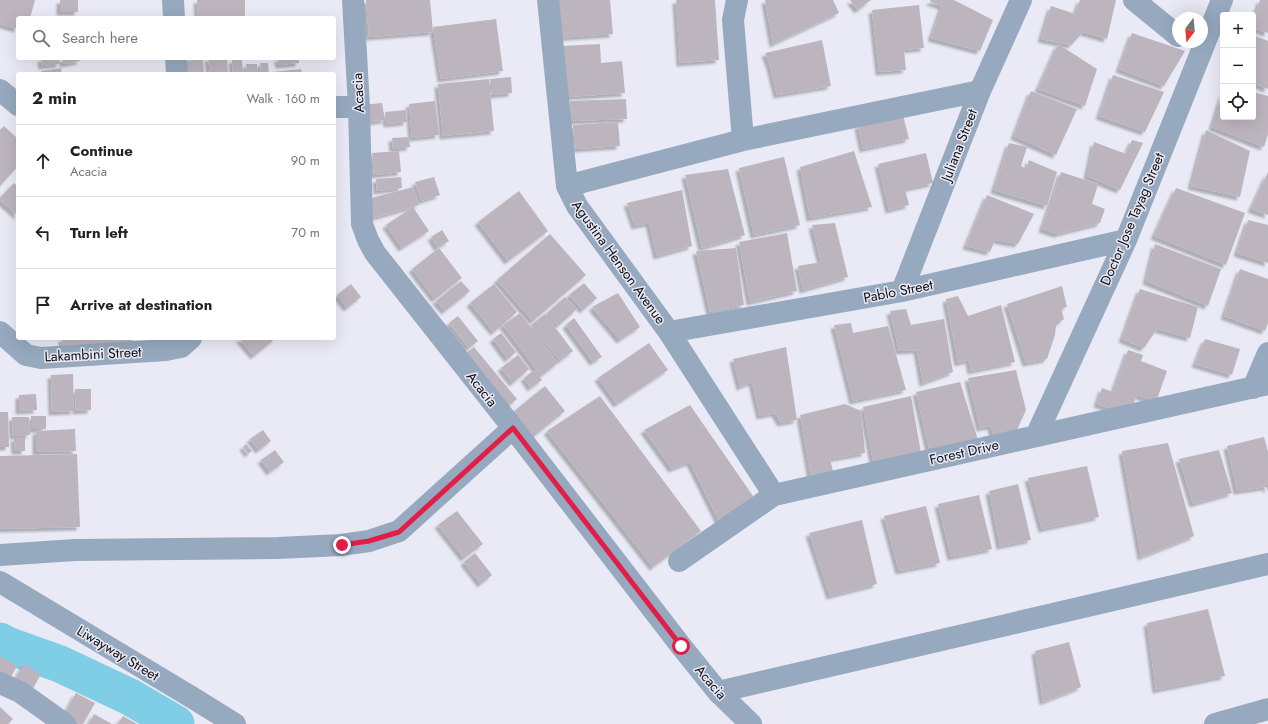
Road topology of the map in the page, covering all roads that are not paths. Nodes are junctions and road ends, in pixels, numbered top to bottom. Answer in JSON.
{"nodes":[{"id":1,"x":173,"y":0,"type":"edge"},
{"id":2,"x":353,"y":0,"type":"edge"},
{"id":3,"x":548,"y":0,"type":"edge"},
{"id":4,"x":737,"y":0,"type":"edge"},
{"id":5,"x":1021,"y":0,"type":"edge"},
{"id":6,"x":1134,"y":0,"type":"edge"},
{"id":7,"x":1222,"y":0,"type":"edge"},
{"id":8,"x":174,"y":16,"type":"edge"},
{"id":9,"x":1208,"y":23,"type":"edge"},
{"id":10,"x":1172,"y":31,"type":"edge"},
{"id":11,"x":1193,"y":48,"type":"edge"},
{"id":12,"x":176,"y":60,"type":"edge"},
{"id":13,"x":177,"y":72,"type":"edge"},
{"id":14,"x":0,"y":90,"type":"edge"},
{"id":15,"x":980,"y":91,"type":"junction"},
{"id":16,"x":16,"y":103,"type":"edge"},
{"id":17,"x":336,"y":107,"type":"edge"},
{"id":18,"x":359,"y":107,"type":"junction"},
{"id":19,"x":743,"y":140,"type":"junction"},
{"id":20,"x":567,"y":186,"type":"junction"},
{"id":21,"x":1126,"y":240,"type":"junction"},
{"id":22,"x":902,"y":291,"type":"junction"},
{"id":23,"x":0,"y":332,"type":"edge"},
{"id":24,"x":670,"y":332,"type":"junction"},
{"id":25,"x":189,"y":340,"type":"edge"},
{"id":26,"x":1268,"y":353,"type":"edge"},
{"id":27,"x":1260,"y":386,"type":"edge"},
{"id":28,"x":513,"y":428,"type":"junction"},
{"id":29,"x":1036,"y":436,"type":"junction"},
{"id":30,"x":774,"y":495,"type":"junction"},
{"id":31,"x":0,"y":555,"type":"edge"},
{"id":32,"x":679,"y":561,"type":"dead end"},
{"id":33,"x":1268,"y":564,"type":"edge"},
{"id":34,"x":0,"y":582,"type":"edge"},
{"id":35,"x":0,"y":683,"type":"edge"},
{"id":36,"x":718,"y":692,"type":"junction"},
{"id":37,"x":1268,"y":710,"type":"edge"},
{"id":38,"x":63,"y":724,"type":"edge"},
{"id":39,"x":235,"y":724,"type":"edge"},
{"id":40,"x":751,"y":724,"type":"edge"},
{"id":41,"x":1215,"y":724,"type":"edge"}],
"edges":[{"from":1,"to":8,"type":"street"},
{"from":2,"to":18,"type":"street","name":"Acacia"},
{"from":3,"to":20,"type":"street","name":"Agustina Henson Avenue"},
{"from":4,"to":19,"type":"street"},
{"from":5,"to":15,"type":"street","name":"Juliana Street"},
{"from":6,"to":10,"type":"street"},
{"from":7,"to":9,"type":"street","name":"Doctor Jose Tayag Street"},
{"from":11,"to":21,"type":"street","name":"Doctor Jose Tayag Street"},
{"from":12,"to":13,"type":"street"},
{"from":14,"to":16,"type":"street"},
{"from":15,"to":19,"type":"street"},
{"from":15,"to":22,"type":"street","name":"Juliana Street"},
{"from":17,"to":18,"type":"street"},
{"from":18,"to":28,"type":"street","name":"Acacia"},
{"from":19,"to":20,"type":"street"},
{"from":20,"to":24,"type":"street","name":"Agustina Henson Avenue"},
{"from":21,"to":22,"type":"street","name":"Pablo Street"},
{"from":21,"to":29,"type":"street","name":"Doctor Jose Tayag Street"},
{"from":22,"to":24,"type":"street","name":"Pablo Street"},
{"from":23,"to":25,"type":"street","name":"Lakambini Street"},
{"from":24,"to":30,"type":"street","name":"Agustina Henson Avenue"},
{"from":26,"to":27,"type":"street"},
{"from":27,"to":29,"type":"street","name":"Forest Drive"},
{"from":28,"to":31,"type":"street"},
{"from":28,"to":36,"type":"street","name":"Acacia"},
{"from":29,"to":30,"type":"street","name":"Forest Drive"},
{"from":30,"to":32,"type":"street","name":"Forest Drive"},
{"from":33,"to":36,"type":"street"},
{"from":34,"to":39,"type":"street","name":"Liwayway Street"},
{"from":35,"to":38,"type":"street"},
{"from":36,"to":40,"type":"street","name":"Acacia"},
{"from":37,"to":41,"type":"street"}]}
